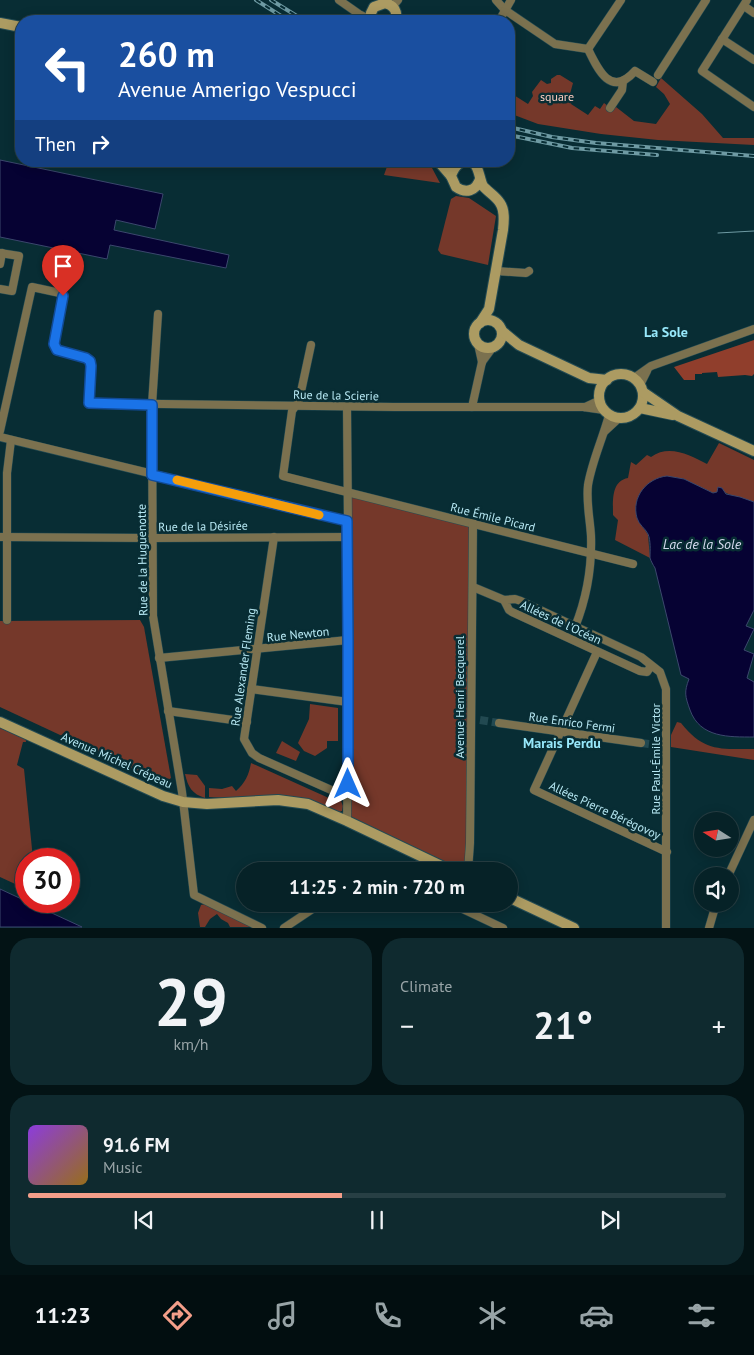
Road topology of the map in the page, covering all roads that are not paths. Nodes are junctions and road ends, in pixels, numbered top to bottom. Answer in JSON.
{"nodes":[{"id":1,"x":338,"y":0,"type":"edge"},
{"id":2,"x":496,"y":0,"type":"edge"},
{"id":3,"x":511,"y":0,"type":"edge"},
{"id":4,"x":621,"y":0,"type":"edge"},
{"id":5,"x":706,"y":0,"type":"edge"},
{"id":6,"x":746,"y":3,"type":"edge"},
{"id":7,"x":381,"y":7,"type":"edge"},
{"id":8,"x":505,"y":10,"type":"junction"},
{"id":9,"x":754,"y":13,"type":"edge"},
{"id":10,"x":397,"y":15,"type":"edge"},
{"id":11,"x":502,"y":15,"type":"edge"},
{"id":12,"x":512,"y":15,"type":"edge"},
{"id":13,"x":515,"y":17,"type":"edge"},
{"id":14,"x":0,"y":23,"type":"edge"},
{"id":15,"x":15,"y":26,"type":"edge"},
{"id":16,"x":722,"y":39,"type":"junction"},
{"id":17,"x":588,"y":49,"type":"junction"},
{"id":18,"x":754,"y":60,"type":"edge"},
{"id":19,"x":658,"y":75,"type":"dead end"},
{"id":20,"x":623,"y":81,"type":"junction"},
{"id":21,"x":653,"y":82,"type":"dead end"},
{"id":22,"x":754,"y":107,"type":"edge"},
{"id":23,"x":610,"y":108,"type":"dead end"},
{"id":24,"x":444,"y":167,"type":"edge"},
{"id":25,"x":455,"y":167,"type":"edge"},
{"id":26,"x":476,"y":167,"type":"edge"},
{"id":27,"x":452,"y":176,"type":"junction"},
{"id":28,"x":480,"y":180,"type":"junction"},
{"id":29,"x":472,"y":190,"type":"junction"},
{"id":30,"x":503,"y":214,"type":"junction"},
{"id":31,"x":1,"y":253,"type":"edge"},
{"id":32,"x":0,"y":264,"type":"edge"},
{"id":33,"x":496,"y":271,"type":"junction"},
{"id":34,"x":529,"y":271,"type":"dead end"},
{"id":35,"x":0,"y":289,"type":"edge"},
{"id":36,"x":491,"y":298,"type":"junction"},
{"id":37,"x":158,"y":314,"type":"dead end"},
{"id":38,"x":480,"y":322,"type":"junction"},
{"id":39,"x":500,"y":328,"type":"junction"},
{"id":40,"x":754,"y":328,"type":"edge"},
{"id":41,"x":478,"y":344,"type":"junction"},
{"id":42,"x":311,"y":345,"type":"dead end"},
{"id":43,"x":496,"y":345,"type":"junction"},
{"id":44,"x":519,"y":346,"type":"junction"},
{"id":45,"x":482,"y":362,"type":"junction"},
{"id":46,"x":589,"y":378,"type":"junction"},
{"id":47,"x":607,"y":380,"type":"junction"},
{"id":48,"x":639,"y":385,"type":"junction"},
{"id":49,"x":152,"y":405,"type":"junction"},
{"id":50,"x":296,"y":406,"type":"junction"},
{"id":51,"x":347,"y":406,"type":"junction"},
{"id":52,"x":472,"y":407,"type":"junction"},
{"id":53,"x":606,"y":407,"type":"junction"},
{"id":54,"x":640,"y":408,"type":"junction"},
{"id":55,"x":678,"y":416,"type":"junction"},
{"id":56,"x":0,"y":431,"type":"edge"},
{"id":57,"x":0,"y":437,"type":"edge"},
{"id":58,"x":11,"y":440,"type":"junction"},
{"id":59,"x":754,"y":451,"type":"edge"},
{"id":60,"x":4,"y":473,"type":"edge"},
{"id":61,"x":152,"y":475,"type":"junction"},
{"id":62,"x":347,"y":492,"type":"junction"},
{"id":63,"x":347,"y":521,"type":"junction"},
{"id":64,"x":473,"y":523,"type":"junction"},
{"id":65,"x":4,"y":537,"type":"edge"},
{"id":66,"x":274,"y":537,"type":"junction"},
{"id":67,"x":347,"y":537,"type":"junction"},
{"id":68,"x":152,"y":538,"type":"junction"},
{"id":69,"x":591,"y":553,"type":"junction"},
{"id":70,"x":634,"y":564,"type":"dead end"},
{"id":71,"x":473,"y":587,"type":"junction"},
{"id":72,"x":504,"y":600,"type":"junction"},
{"id":73,"x":7,"y":620,"type":"dead end"},
{"id":74,"x":575,"y":626,"type":"junction"},
{"id":75,"x":348,"y":640,"type":"junction"},
{"id":76,"x":256,"y":649,"type":"junction"},
{"id":77,"x":597,"y":652,"type":"junction"},
{"id":78,"x":159,"y":658,"type":"junction"},
{"id":79,"x":650,"y":668,"type":"junction"},
{"id":80,"x":251,"y":689,"type":"junction"},
{"id":81,"x":348,"y":702,"type":"junction"},
{"id":82,"x":168,"y":711,"type":"junction"},
{"id":83,"x":0,"y":722,"type":"edge"},
{"id":84,"x":247,"y":722,"type":"junction"},
{"id":85,"x":499,"y":723,"type":"tunnel mouth"},
{"id":86,"x":562,"y":732,"type":"junction"},
{"id":87,"x":641,"y":743,"type":"tunnel mouth"},
{"id":88,"x":348,"y":797,"type":"junction"},
{"id":89,"x":183,"y":802,"type":"junction"},
{"id":90,"x":754,"y":820,"type":"edge"},
{"id":91,"x":346,"y":821,"type":"junction"},
{"id":92,"x":751,"y":835,"type":"edge"},
{"id":93,"x":667,"y":852,"type":"junction"},
{"id":94,"x":433,"y":862,"type":"edge"},
{"id":95,"x":469,"y":862,"type":"edge"},
{"id":96,"x":733,"y":867,"type":"edge"},
{"id":97,"x":518,"y":902,"type":"edge"},
{"id":98,"x":308,"y":912,"type":"edge"},
{"id":99,"x":469,"y":912,"type":"edge"},
{"id":100,"x":714,"y":912,"type":"edge"},
{"id":101,"x":262,"y":928,"type":"edge"},
{"id":102,"x":284,"y":928,"type":"edge"},
{"id":103,"x":503,"y":928,"type":"edge"},
{"id":104,"x":574,"y":928,"type":"edge"},
{"id":105,"x":666,"y":928,"type":"edge"},
{"id":106,"x":709,"y":928,"type":"edge"}],
"edges":[{"from":1,"to":7,"type":"street"},
{"from":2,"to":8,"type":"street"},
{"from":3,"to":8,"type":"street"},
{"from":4,"to":17,"type":"street"},
{"from":5,"to":19,"type":"street"},
{"from":6,"to":9,"type":"street"},
{"from":6,"to":16,"type":"street"},
{"from":7,"to":10,"type":"street"},
{"from":8,"to":11,"type":"street"},
{"from":8,"to":12,"type":"street"},
{"from":13,"to":17,"type":"street"},
{"from":14,"to":15,"type":"street"},
{"from":16,"to":18,"type":"street"},
{"from":16,"to":22,"type":"street"},
{"from":17,"to":20,"type":"street"},
{"from":20,"to":21,"type":"street"},
{"from":20,"to":23,"type":"street"},
{"from":24,"to":27,"type":"street"},
{"from":25,"to":27,"type":"street"},
{"from":26,"to":28,"type":"street"},
{"from":27,"to":29,"type":"street"},
{"from":28,"to":29,"type":"street"},
{"from":28,"to":30,"type":"street"},
{"from":29,"to":30,"type":"street"},
{"from":30,"to":33,"type":"street"},
{"from":31,"to":32,"type":"street"},
{"from":31,"to":35,"type":"street"},
{"from":33,"to":34,"type":"street"},
{"from":33,"to":36,"type":"street"},
{"from":36,"to":38,"type":"street"},
{"from":36,"to":39,"type":"street"},
{"from":37,"to":49,"type":"street","name":"Rue de la Huguenotte"},
{"from":38,"to":39,"type":"street"},
{"from":38,"to":41,"type":"street"},
{"from":39,"to":43,"type":"street"},
{"from":39,"to":44,"type":"street"},
{"from":40,"to":48,"type":"street"},
{"from":41,"to":43,"type":"street"},
{"from":41,"to":45,"type":"street"},
{"from":42,"to":50,"type":"street"},
{"from":43,"to":44,"type":"street"},
{"from":43,"to":45,"type":"street"},
{"from":44,"to":46,"type":"street"},
{"from":45,"to":52,"type":"street"},
{"from":46,"to":47,"type":"street"},
{"from":46,"to":53,"type":"street"},
{"from":47,"to":48,"type":"street"},
{"from":47,"to":53,"type":"street"},
{"from":48,"to":54,"type":"street"},
{"from":48,"to":55,"type":"street"},
{"from":49,"to":50,"type":"street","name":"Rue de la Scierie"},
{"from":49,"to":56,"type":"street","name":"Rue de la Scierie"},
{"from":49,"to":61,"type":"street","name":"Rue de la Huguenotte"},
{"from":50,"to":51,"type":"street","name":"Rue de la Scierie"},
{"from":50,"to":62,"type":"street","name":"Rue Émile Picard"},
{"from":51,"to":52,"type":"street","name":"Rue de la Scierie"},
{"from":51,"to":62,"type":"street"},
{"from":52,"to":53,"type":"street","name":"Rue de la Scierie"},
{"from":53,"to":54,"type":"street"},
{"from":53,"to":69,"type":"street"},
{"from":54,"to":55,"type":"street"},
{"from":55,"to":59,"type":"street"},
{"from":57,"to":58,"type":"street"},
{"from":58,"to":60,"type":"street"},
{"from":58,"to":61,"type":"street"},
{"from":60,"to":65,"type":"street"},
{"from":61,"to":63,"type":"street"},
{"from":61,"to":68,"type":"street","name":"Rue de la Huguenotte"},
{"from":62,"to":63,"type":"street"},
{"from":62,"to":64,"type":"street","name":"Rue Émile Picard"},
{"from":63,"to":67,"type":"street"},
{"from":64,"to":69,"type":"street","name":"Rue Émile Picard"},
{"from":64,"to":71,"type":"street","name":"Avenue Henri Becquerel"},
{"from":65,"to":68,"type":"street","name":"Rue de la Désirée"},
{"from":65,"to":73,"type":"street"},
{"from":66,"to":67,"type":"street","name":"Rue de la Désirée"},
{"from":66,"to":68,"type":"street","name":"Rue de la Désirée"},
{"from":66,"to":76,"type":"street","name":"Rue Alexander Fleming"},
{"from":67,"to":75,"type":"street"},
{"from":68,"to":78,"type":"street","name":"Rue de la Huguenotte"},
{"from":69,"to":70,"type":"street","name":"Rue Émile Picard"},
{"from":69,"to":74,"type":"street"},
{"from":71,"to":72,"type":"street"},
{"from":71,"to":95,"type":"street","name":"Avenue Henri Becquerel"},
{"from":72,"to":74,"type":"street","name":"Allées de l'Océan"},
{"from":72,"to":77,"type":"street","name":"Allées de l'Océan"},
{"from":74,"to":79,"type":"street","name":"Allées de l'Océan"},
{"from":75,"to":76,"type":"street","name":"Rue Newton"},
{"from":75,"to":81,"type":"street"},
{"from":76,"to":78,"type":"street","name":"Rue Newton"},
{"from":76,"to":80,"type":"street","name":"Rue Alexander Fleming"},
{"from":77,"to":79,"type":"street","name":"Allées de l'Océan"},
{"from":77,"to":86,"type":"street","name":"Allées Pierre Bérégovoy"},
{"from":78,"to":82,"type":"street","name":"Rue de la Huguenotte"},
{"from":79,"to":93,"type":"street","name":"Rue Paul-Émile Victor"},
{"from":80,"to":81,"type":"street"},
{"from":80,"to":84,"type":"street","name":"Rue Alexander Fleming"},
{"from":81,"to":88,"type":"street"},
{"from":82,"to":84,"type":"street"},
{"from":82,"to":89,"type":"street","name":"Rue de la Huguenotte"},
{"from":83,"to":89,"type":"street","name":"Avenue Michel Crépeau"},
{"from":84,"to":88,"type":"street","name":"Rue Alexander Fleming"},
{"from":85,"to":86,"type":"street","name":"Rue Enrico Fermi"},
{"from":86,"to":87,"type":"street","name":"Rue Enrico Fermi"},
{"from":86,"to":93,"type":"street","name":"Allées Pierre Bérégovoy"},
{"from":88,"to":91,"type":"street"},
{"from":89,"to":91,"type":"street","name":"Avenue Michel Crépeau"},
{"from":89,"to":101,"type":"street","name":"Rue de la Huguenotte"},
{"from":90,"to":92,"type":"street"},
{"from":91,"to":94,"type":"street","name":"Avenue Michel Crépeau"},
{"from":92,"to":96,"type":"street"},
{"from":93,"to":105,"type":"street","name":"Rue Paul-Émile Victor"},
{"from":97,"to":104,"type":"street"},
{"from":98,"to":102,"type":"street"},
{"from":99,"to":103,"type":"street"},
{"from":100,"to":106,"type":"street"}]}
